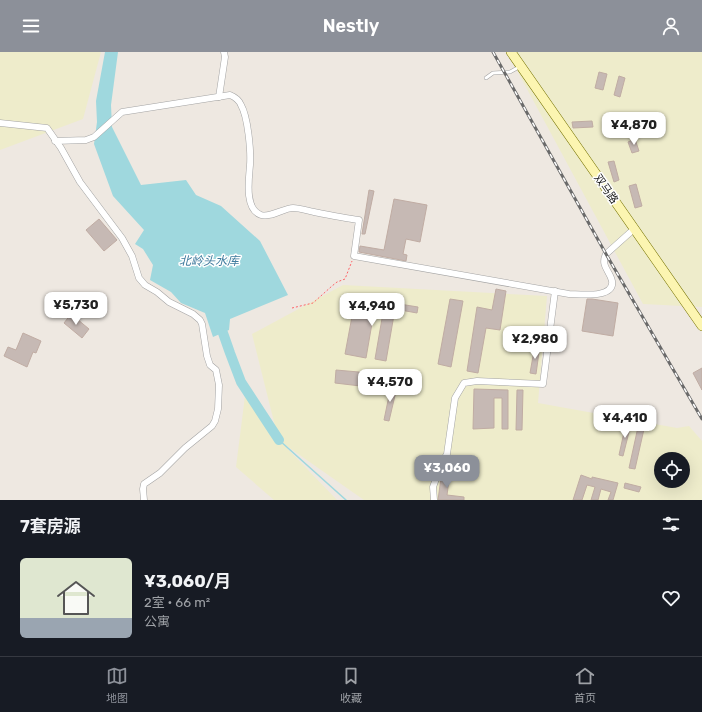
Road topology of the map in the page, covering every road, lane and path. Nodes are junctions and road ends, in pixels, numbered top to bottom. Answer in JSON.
{"nodes":[{"id":1,"x":224,"y":52,"type":"edge"},
{"id":2,"x":511,"y":52,"type":"edge"},
{"id":3,"x":520,"y":66,"type":"junction"},
{"id":4,"x":486,"y":78,"type":"dead end"},
{"id":5,"x":219,"y":97,"type":"junction"},
{"id":6,"x":0,"y":124,"type":"edge"},
{"id":7,"x":55,"y":141,"type":"junction"},
{"id":8,"x":634,"y":229,"type":"junction"},
{"id":9,"x":354,"y":256,"type":"junction"},
{"id":10,"x":555,"y":291,"type":"junction"},
{"id":11,"x":292,"y":308,"type":"dead end"},
{"id":12,"x":702,"y":326,"type":"edge"},
{"id":13,"x":144,"y":500,"type":"edge"},
{"id":14,"x":434,"y":500,"type":"edge"}],
"edges":[{"from":1,"to":5,"type":"street"},
{"from":2,"to":3,"type":"street","name":"双马路"},
{"from":3,"to":4,"type":"lane"},
{"from":3,"to":8,"type":"street","name":"双马路"},
{"from":5,"to":7,"type":"street"},
{"from":5,"to":9,"type":"street"},
{"from":6,"to":7,"type":"street"},
{"from":7,"to":13,"type":"street"},
{"from":8,"to":10,"type":"street"},
{"from":8,"to":12,"type":"street","name":"双马路"},
{"from":9,"to":10,"type":"street"},
{"from":9,"to":11,"type":"path"},
{"from":10,"to":14,"type":"street"}]}
